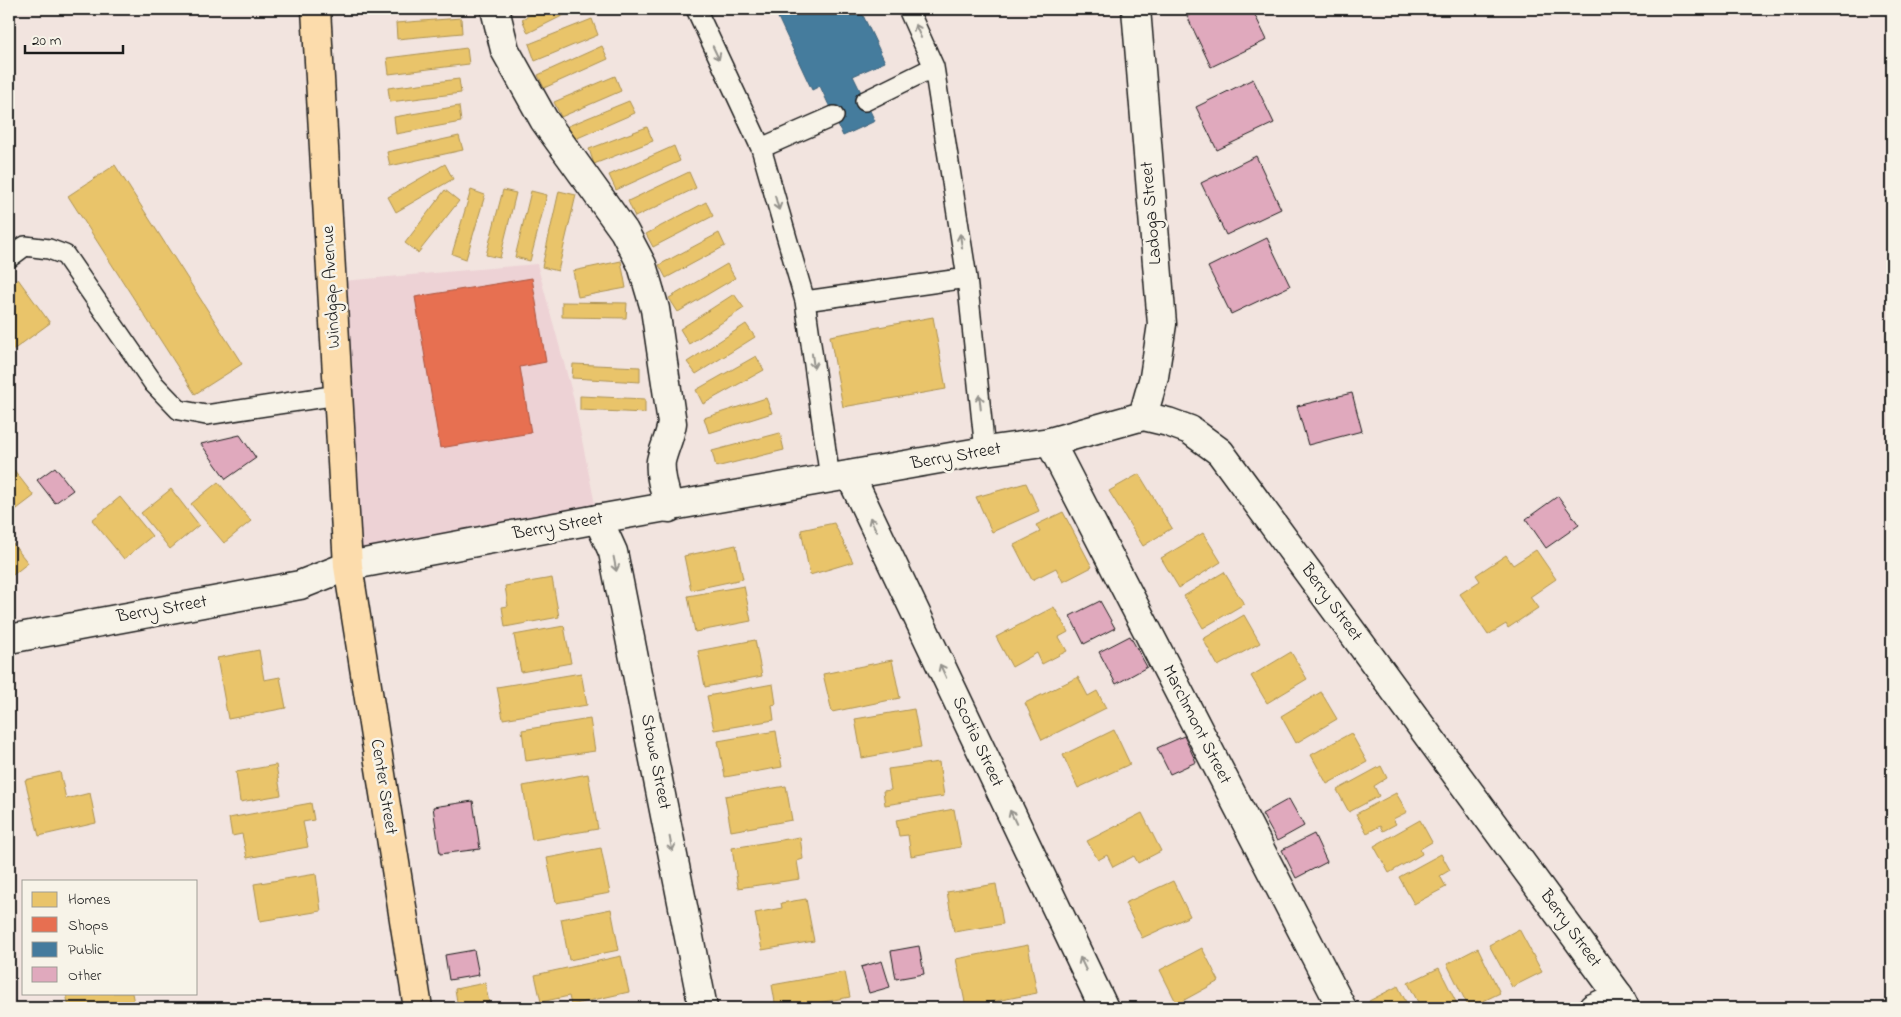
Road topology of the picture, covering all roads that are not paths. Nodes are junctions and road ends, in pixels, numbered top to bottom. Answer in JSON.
{"nodes":[{"id":1,"x":316,"y":9,"type":"edge"},
{"id":2,"x":495,"y":9,"type":"edge"},
{"id":3,"x":696,"y":9,"type":"edge"},
{"id":4,"x":908,"y":9,"type":"edge"},
{"id":5,"x":1136,"y":9,"type":"edge"},
{"id":6,"x":934,"y":67,"type":"junction"},
{"id":7,"x":865,"y":101,"type":"dead end"},
{"id":8,"x":834,"y":116,"type":"dead end"},
{"id":9,"x":761,"y":148,"type":"junction"},
{"id":10,"x":9,"y":258,"type":"edge"},
{"id":11,"x":967,"y":278,"type":"junction"},
{"id":12,"x":805,"y":301,"type":"junction"},
{"id":13,"x":338,"y":395,"type":"junction"},
{"id":14,"x":1143,"y":416,"type":"junction"},
{"id":15,"x":1050,"y":442,"type":"junction"},
{"id":16,"x":985,"y":451,"type":"junction"},
{"id":17,"x":840,"y":477,"type":"junction"},
{"id":18,"x":669,"y":508,"type":"junction"},
{"id":19,"x":598,"y":519,"type":"junction"},
{"id":20,"x":348,"y":566,"type":"junction"},
{"id":21,"x":9,"y":639,"type":"edge"},
{"id":22,"x":1622,"y":1002,"type":"edge"},
{"id":23,"x":418,"y":1008,"type":"edge"},
{"id":24,"x":703,"y":1008,"type":"edge"},
{"id":25,"x":1104,"y":1008,"type":"edge"},
{"id":26,"x":1342,"y":1008,"type":"edge"},
{"id":27,"x":1593,"y":1008,"type":"edge"}],
"edges":[{"from":1,"to":13,"type":"main road","name":"Windgap Avenue"},
{"from":2,"to":18,"type":"street"},
{"from":3,"to":9,"type":"lane","one_way":true},
{"from":6,"to":4,"type":"lane","one_way":true},
{"from":5,"to":14,"type":"street","name":"Ladoga Street"},
{"from":6,"to":7,"type":"lane"},
{"from":11,"to":6,"type":"lane","one_way":true},
{"from":8,"to":9,"type":"lane"},
{"from":9,"to":12,"type":"lane","one_way":true},
{"from":10,"to":13,"type":"lane"},
{"from":11,"to":12,"type":"lane"},
{"from":16,"to":11,"type":"lane","one_way":true},
{"from":12,"to":17,"type":"lane","one_way":true},
{"from":13,"to":20,"type":"main road","name":"Windgap Avenue"},
{"from":14,"to":15,"type":"street","name":"Berry Street"},
{"from":14,"to":22,"type":"street","name":"Berry Street"},
{"from":15,"to":16,"type":"street","name":"Berry Street"},
{"from":15,"to":26,"type":"street","name":"Marchmont Street"},
{"from":16,"to":17,"type":"street","name":"Berry Street"},
{"from":17,"to":18,"type":"street","name":"Berry Street"},
{"from":25,"to":17,"type":"street","name":"Scotia Street","one_way":true},
{"from":18,"to":19,"type":"street","name":"Berry Street"},
{"from":19,"to":20,"type":"street","name":"Berry Street"},
{"from":19,"to":24,"type":"street","name":"Stowe Street","one_way":true},
{"from":20,"to":21,"type":"street","name":"Berry Street"},
{"from":20,"to":23,"type":"main road","name":"Center Street"},
{"from":22,"to":27,"type":"street"}]}
